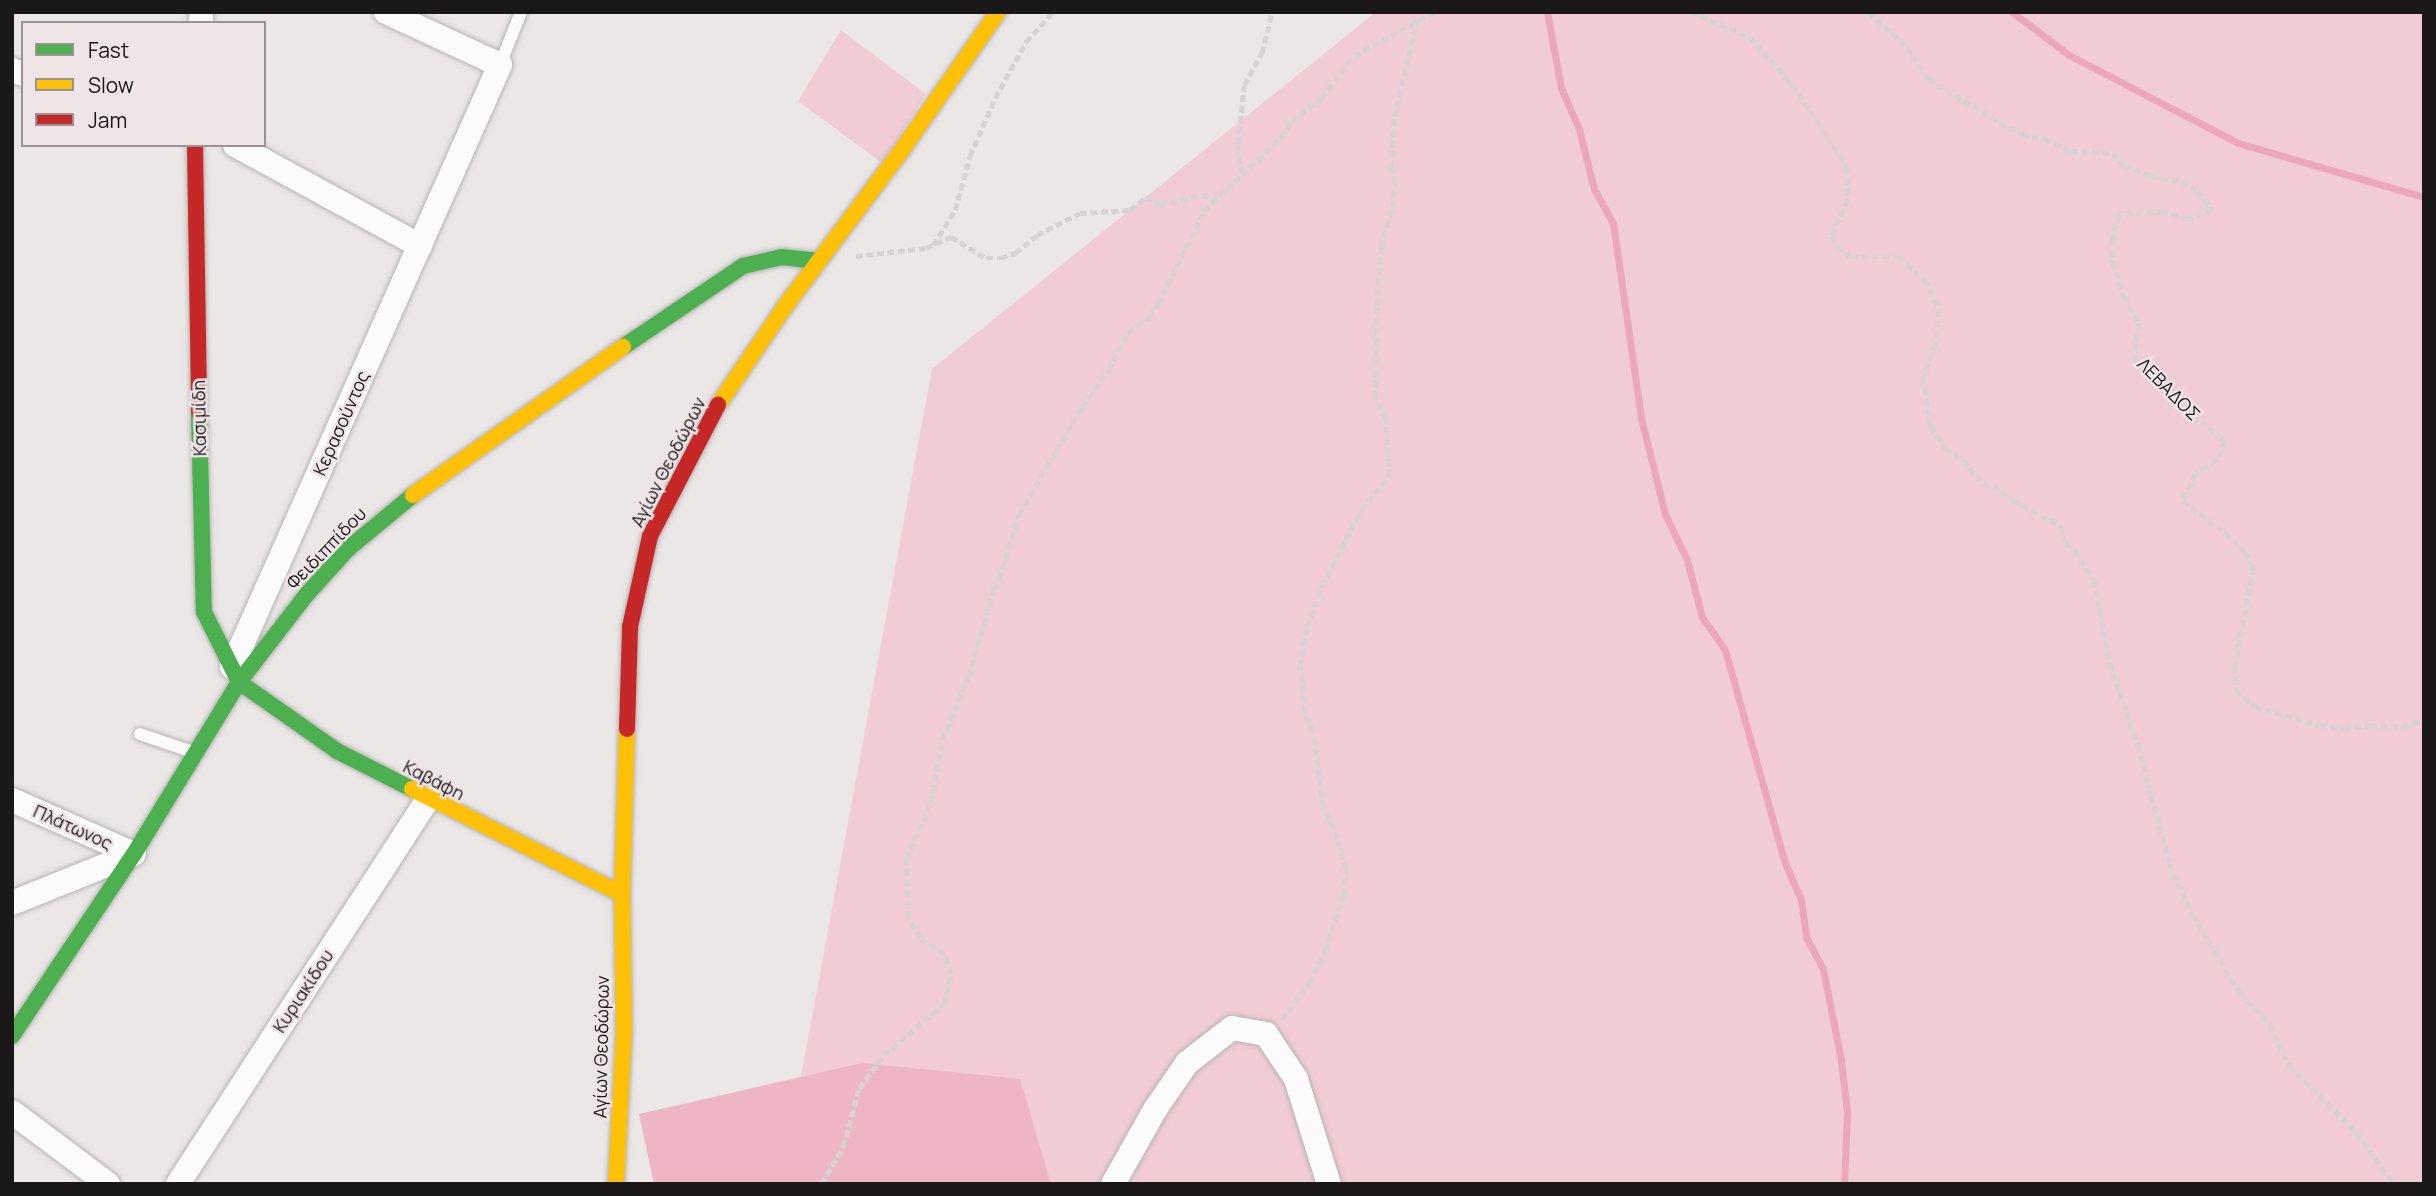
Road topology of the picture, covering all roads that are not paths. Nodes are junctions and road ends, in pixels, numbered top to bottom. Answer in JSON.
{"nodes":[{"id":1,"x":386,"y":12,"type":"edge"},
{"id":2,"x":521,"y":12,"type":"edge"},
{"id":3,"x":998,"y":12,"type":"edge"},
{"id":4,"x":500,"y":65,"type":"junction"},
{"id":5,"x":191,"y":147,"type":"edge"},
{"id":6,"x":240,"y":147,"type":"edge"},
{"id":7,"x":420,"y":246,"type":"junction"},
{"id":8,"x":821,"y":256,"type":"junction"},
{"id":9,"x":236,"y":675,"type":"junction"},
{"id":10,"x":141,"y":734,"type":"dead end"},
{"id":11,"x":196,"y":753,"type":"junction"},
{"id":12,"x":428,"y":799,"type":"junction"},
{"id":13,"x":12,"y":800,"type":"edge"},
{"id":14,"x":134,"y":854,"type":"junction"},
{"id":15,"x":622,"y":894,"type":"junction"},
{"id":16,"x":12,"y":903,"type":"edge"},
{"id":17,"x":12,"y":1036,"type":"edge"},
{"id":18,"x":12,"y":1112,"type":"edge"},
{"id":19,"x":108,"y":1184,"type":"edge"},
{"id":20,"x":178,"y":1184,"type":"edge"},
{"id":21,"x":616,"y":1184,"type":"edge"},
{"id":22,"x":1113,"y":1184,"type":"edge"},
{"id":23,"x":1329,"y":1184,"type":"edge"}],
"edges":[{"from":1,"to":4,"type":"street"},
{"from":2,"to":4,"type":"lane"},
{"from":3,"to":8,"type":"street","name":"Αγίων Θεοδώρων"},
{"from":4,"to":7,"type":"street","name":"Κερασούντος"},
{"from":5,"to":9,"type":"street","name":"Κασιμίδη"},
{"from":6,"to":7,"type":"street"},
{"from":7,"to":9,"type":"street","name":"Κερασούντος"},
{"from":8,"to":9,"type":"street","name":"Φειδιππίδου"},
{"from":8,"to":15,"type":"street","name":"Αγίων Θεοδώρων"},
{"from":9,"to":11,"type":"street","name":"Φειδιππίδου"},
{"from":9,"to":12,"type":"street","name":"Καβάφη"},
{"from":10,"to":11,"type":"lane"},
{"from":11,"to":14,"type":"street","name":"Φειδιππίδου"},
{"from":12,"to":15,"type":"street","name":"Καβάφη"},
{"from":12,"to":20,"type":"street","name":"Κυριακίδου"},
{"from":13,"to":14,"type":"street","name":"Πλάτωνος"},
{"from":14,"to":16,"type":"street"},
{"from":14,"to":17,"type":"street","name":"Φειδιππίδου"},
{"from":15,"to":21,"type":"street","name":"Αγίων Θεοδώρων"},
{"from":18,"to":19,"type":"street"},
{"from":22,"to":23,"type":"street"}]}
